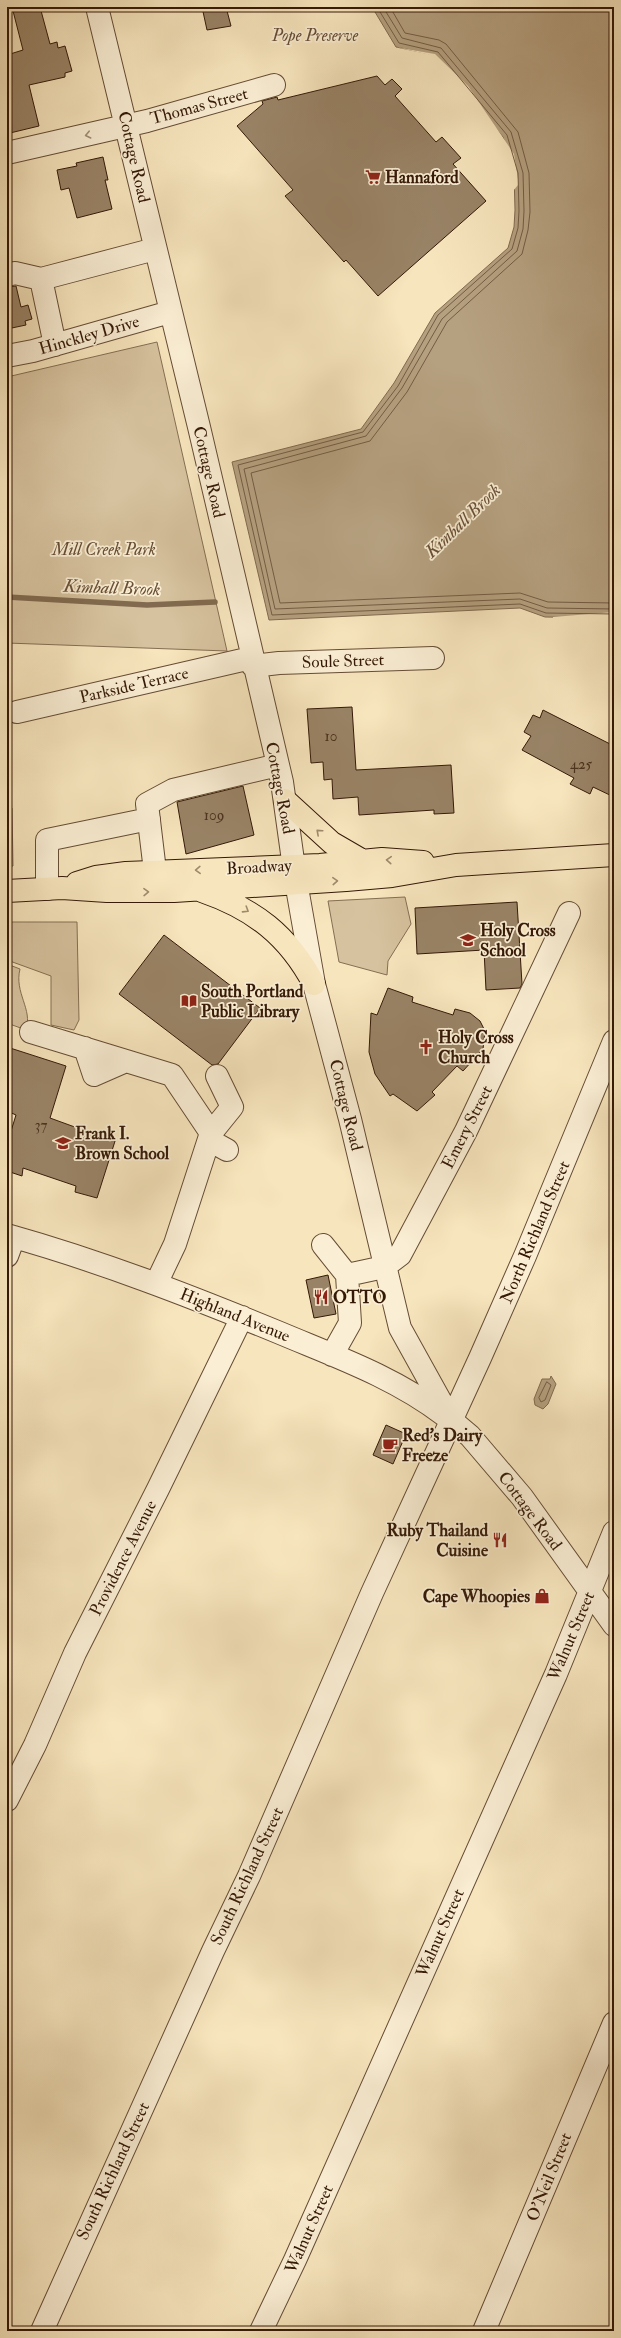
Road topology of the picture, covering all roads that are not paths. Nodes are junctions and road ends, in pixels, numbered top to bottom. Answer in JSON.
{"nodes":[{"id":1,"x":97,"y":7,"type":"edge"},
{"id":2,"x":274,"y":86,"type":"dead end"},
{"id":3,"x":126,"y":126,"type":"junction"},
{"id":4,"x":7,"y":153,"type":"edge"},
{"id":5,"x":155,"y":249,"type":"junction"},
{"id":6,"x":7,"y":275,"type":"edge"},
{"id":7,"x":41,"y":279,"type":"junction"},
{"id":8,"x":170,"y":312,"type":"junction"},
{"id":9,"x":55,"y":345,"type":"junction"},
{"id":10,"x":7,"y":356,"type":"edge"},
{"id":11,"x":434,"y":658,"type":"dead end"},
{"id":12,"x":252,"y":662,"type":"junction"},
{"id":13,"x":17,"y":712,"type":"dead end"},
{"id":14,"x":278,"y":765,"type":"junction"},
{"id":15,"x":285,"y":800,"type":"junction"},
{"id":16,"x":149,"y":819,"type":"junction"},
{"id":17,"x":614,"y":855,"type":"edge"},
{"id":18,"x":363,"y":860,"type":"junction"},
{"id":19,"x":456,"y":865,"type":"junction"},
{"id":20,"x":155,"y":871,"type":"junction"},
{"id":21,"x":294,"y":873,"type":"junction"},
{"id":22,"x":55,"y":888,"type":"junction"},
{"id":23,"x":197,"y":889,"type":"junction"},
{"id":24,"x":7,"y":891,"type":"edge"},
{"id":25,"x":569,"y":913,"type":"dead end"},
{"id":26,"x":314,"y":984,"type":"junction"},
{"id":27,"x":31,"y":1032,"type":"dead end"},
{"id":28,"x":614,"y":1041,"type":"edge"},
{"id":29,"x":217,"y":1076,"type":"dead end"},
{"id":30,"x":216,"y":1141,"type":"junction"},
{"id":31,"x":9,"y":1243,"type":"edge"},
{"id":32,"x":323,"y":1245,"type":"dead end"},
{"id":33,"x":384,"y":1267,"type":"junction"},
{"id":34,"x":347,"y":1275,"type":"junction"},
{"id":35,"x":156,"y":1284,"type":"junction"},
{"id":36,"x":242,"y":1318,"type":"junction"},
{"id":37,"x":332,"y":1355,"type":"junction"},
{"id":38,"x":451,"y":1420,"type":"junction"},
{"id":39,"x":614,"y":1532,"type":"edge"},
{"id":40,"x":590,"y":1592,"type":"junction"},
{"id":41,"x":614,"y":1625,"type":"edge"},
{"id":42,"x":7,"y":1800,"type":"edge"},
{"id":43,"x":614,"y":2023,"type":"edge"},
{"id":44,"x":42,"y":2331,"type":"edge"},
{"id":45,"x":261,"y":2331,"type":"edge"},
{"id":46,"x":484,"y":2331,"type":"edge"}],
"edges":[{"from":1,"to":3,"type":"street","name":"Cottage Road"},
{"from":2,"to":3,"type":"street","name":"Thomas Street"},
{"from":3,"to":4,"type":"street","name":"Thomas Street","one_way":true},
{"from":3,"to":5,"type":"street","name":"Cottage Road"},
{"from":5,"to":7,"type":"street"},
{"from":5,"to":8,"type":"street","name":"Cottage Road"},
{"from":6,"to":7,"type":"street"},
{"from":7,"to":9,"type":"street"},
{"from":8,"to":9,"type":"street","name":"Hinckley Drive"},
{"from":8,"to":12,"type":"street","name":"Cottage Road"},
{"from":9,"to":10,"type":"street","name":"Hinckley Drive"},
{"from":11,"to":12,"type":"street","name":"Soule Street"},
{"from":12,"to":13,"type":"street","name":"Parkside Terrace"},
{"from":12,"to":14,"type":"street","name":"Cottage Road"},
{"from":14,"to":15,"type":"street","name":"Cottage Road"},
{"from":14,"to":16,"type":"street"},
{"from":18,"to":15,"type":"main road","one_way":true},
{"from":15,"to":21,"type":"street","name":"Cottage Road"},
{"from":16,"to":20,"type":"street"},
{"from":16,"to":22,"type":"street"},
{"from":17,"to":19,"type":"main road","name":"Broadway"},
{"from":19,"to":18,"type":"main road","name":"Broadway","one_way":true},
{"from":18,"to":21,"type":"main road","name":"Broadway"},
{"from":21,"to":19,"type":"main road","name":"Broadway","one_way":true},
{"from":21,"to":20,"type":"main road","name":"Broadway","one_way":true},
{"from":20,"to":22,"type":"main road","name":"Broadway"},
{"from":21,"to":23,"type":"main road","name":"Broadway"},
{"from":21,"to":26,"type":"street","name":"Cottage Road"},
{"from":22,"to":23,"type":"main road","name":"Broadway","one_way":true},
{"from":22,"to":24,"type":"main road","name":"Broadway"},
{"from":23,"to":26,"type":"main road","one_way":true},
{"from":25,"to":33,"type":"street","name":"Emery Street"},
{"from":26,"to":33,"type":"street","name":"Cottage Road"},
{"from":27,"to":30,"type":"street"},
{"from":28,"to":38,"type":"street","name":"North Richland Street"},
{"from":29,"to":30,"type":"street"},
{"from":30,"to":35,"type":"street"},
{"from":31,"to":35,"type":"street","name":"Highland Avenue"},
{"from":32,"to":34,"type":"street"},
{"from":33,"to":34,"type":"street"},
{"from":33,"to":38,"type":"street","name":"Cottage Road"},
{"from":34,"to":37,"type":"street"},
{"from":35,"to":36,"type":"street","name":"Highland Avenue"},
{"from":36,"to":37,"type":"street","name":"Highland Avenue"},
{"from":36,"to":42,"type":"street","name":"Providence Avenue"},
{"from":37,"to":38,"type":"street","name":"Highland Avenue"},
{"from":38,"to":40,"type":"street","name":"Cottage Road"},
{"from":38,"to":44,"type":"street","name":"South Richland Street"},
{"from":39,"to":40,"type":"street","name":"Walnut Street"},
{"from":40,"to":41,"type":"street","name":"Cottage Road"},
{"from":40,"to":45,"type":"street","name":"Walnut Street"},
{"from":43,"to":46,"type":"street","name":"O'Neil Street"}]}
